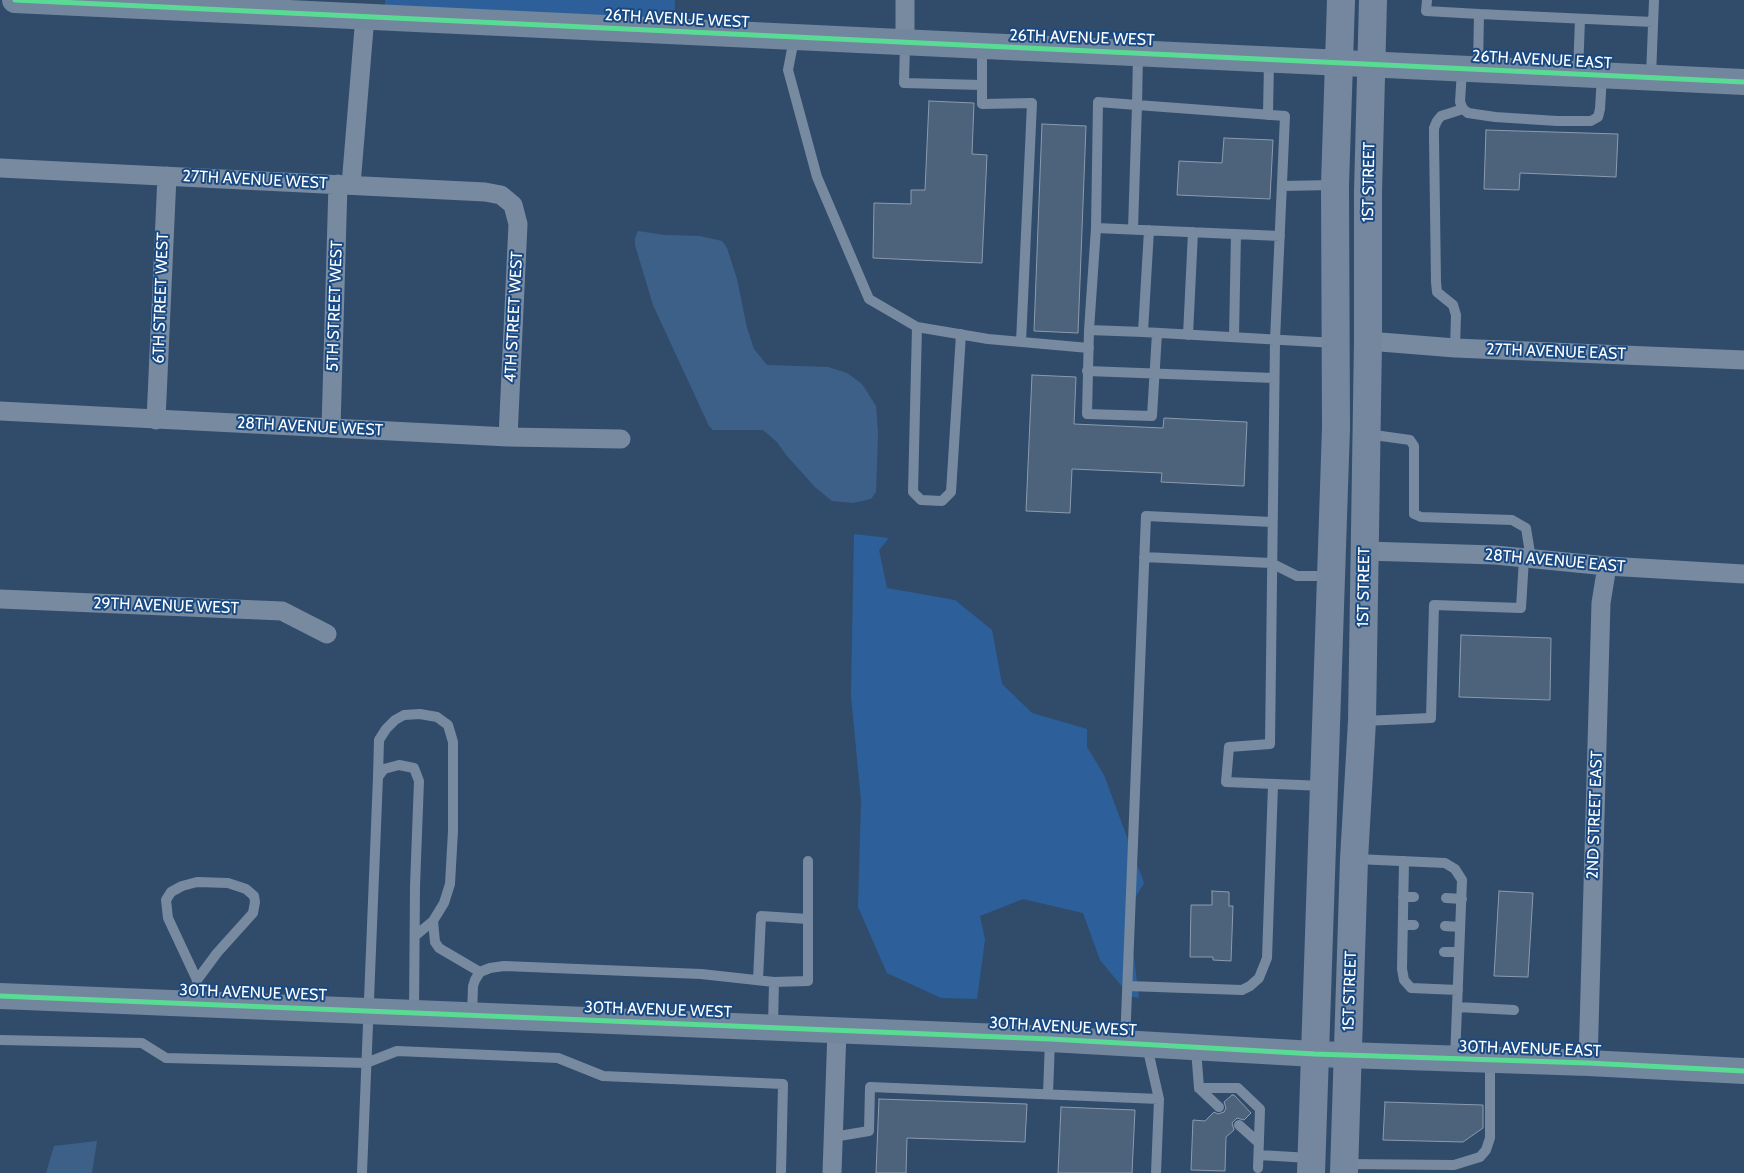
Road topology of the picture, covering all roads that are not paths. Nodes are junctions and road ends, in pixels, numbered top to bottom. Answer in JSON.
{"nodes":[{"id":1,"x":15,"y":0,"type":"edge"},
{"id":2,"x":905,"y":0,"type":"edge"},
{"id":3,"x":1340,"y":0,"type":"edge"},
{"id":4,"x":1374,"y":0,"type":"edge"},
{"id":5,"x":1427,"y":0,"type":"edge"},
{"id":6,"x":1654,"y":0,"type":"edge"},
{"id":7,"x":373,"y":11,"type":"edge"},
{"id":8,"x":1480,"y":14,"type":"junction"},
{"id":9,"x":1580,"y":19,"type":"junction"},
{"id":10,"x":1653,"y":22,"type":"junction"},
{"id":11,"x":794,"y":37,"type":"junction"},
{"id":12,"x":904,"y":43,"type":"junction"},
{"id":13,"x":982,"y":47,"type":"junction"},
{"id":14,"x":1138,"y":53,"type":"junction"},
{"id":15,"x":1269,"y":59,"type":"junction"},
{"id":16,"x":1338,"y":63,"type":"junction"},
{"id":17,"x":1371,"y":64,"type":"junction"},
{"id":18,"x":1470,"y":69,"type":"junction"},
{"id":19,"x":1590,"y":74,"type":"junction"},
{"id":20,"x":1651,"y":77,"type":"junction"},
{"id":21,"x":1744,"y":82,"type":"edge"},
{"id":22,"x":982,"y":85,"type":"junction"},
{"id":23,"x":1136,"y":105,"type":"junction"},
{"id":24,"x":1463,"y":109,"type":"junction"},
{"id":25,"x":1268,"y":115,"type":"junction"},
{"id":26,"x":0,"y":168,"type":"edge"},
{"id":27,"x":167,"y":176,"type":"junction"},
{"id":28,"x":345,"y":184,"type":"junction"},
{"id":29,"x":1282,"y":186,"type":"junction"},
{"id":30,"x":1335,"y":186,"type":"junction"},
{"id":31,"x":508,"y":200,"type":"joint"},
{"id":32,"x":1096,"y":228,"type":"junction"},
{"id":33,"x":1133,"y":229,"type":"junction"},
{"id":34,"x":1149,"y":230,"type":"junction"},
{"id":35,"x":1193,"y":232,"type":"junction"},
{"id":36,"x":1236,"y":234,"type":"junction"},
{"id":37,"x":1280,"y":236,"type":"junction"},
{"id":38,"x":917,"y":327,"type":"junction"},
{"id":39,"x":1089,"y":330,"type":"junction"},
{"id":40,"x":1143,"y":332,"type":"junction"},
{"id":41,"x":1157,"y":333,"type":"junction"},
{"id":42,"x":961,"y":334,"type":"junction"},
{"id":43,"x":1188,"y":335,"type":"junction"},
{"id":44,"x":1234,"y":337,"type":"junction"},
{"id":45,"x":1275,"y":340,"type":"junction"},
{"id":46,"x":1368,"y":341,"type":"junction"},
{"id":47,"x":1021,"y":342,"type":"junction"},
{"id":48,"x":1336,"y":343,"type":"junction"},
{"id":49,"x":1088,"y":348,"type":"junction"},
{"id":50,"x":1455,"y":348,"type":"junction"},
{"id":51,"x":1744,"y":360,"type":"edge"},
{"id":52,"x":1088,"y":372,"type":"junction"},
{"id":53,"x":1155,"y":374,"type":"junction"},
{"id":54,"x":1274,"y":378,"type":"junction"},
{"id":55,"x":0,"y":411,"type":"edge"},
{"id":56,"x":156,"y":420,"type":"junction"},
{"id":57,"x":331,"y":428,"type":"junction"},
{"id":58,"x":1367,"y":434,"type":"junction"},
{"id":59,"x":508,"y":437,"type":"junction"},
{"id":60,"x":621,"y":440,"type":"dead end"},
{"id":61,"x":1272,"y":522,"type":"junction"},
{"id":62,"x":1365,"y":551,"type":"junction"},
{"id":63,"x":1144,"y":557,"type":"junction"},
{"id":64,"x":1527,"y":558,"type":"junction"},
{"id":65,"x":1271,"y":563,"type":"junction"},
{"id":66,"x":1607,"y":566,"type":"junction"},
{"id":67,"x":1744,"y":574,"type":"edge"},
{"id":68,"x":1331,"y":576,"type":"junction"},
{"id":69,"x":0,"y":599,"type":"edge"},
{"id":70,"x":327,"y":634,"type":"dead end"},
{"id":71,"x":1362,"y":722,"type":"junction"},
{"id":72,"x":378,"y":777,"type":"junction"},
{"id":73,"x":1273,"y":785,"type":"junction"},
{"id":74,"x":1324,"y":786,"type":"junction"},
{"id":75,"x":1357,"y":811,"type":"junction"},
{"id":76,"x":1354,"y":859,"type":"junction"},
{"id":77,"x":808,"y":861,"type":"dead end"},
{"id":78,"x":1404,"y":861,"type":"junction"},
{"id":79,"x":1403,"y":897,"type":"junction"},
{"id":80,"x":1414,"y":897,"type":"dead end"},
{"id":81,"x":1446,"y":898,"type":"dead end"},
{"id":82,"x":1462,"y":899,"type":"junction"},
{"id":83,"x":808,"y":919,"type":"junction"},
{"id":84,"x":433,"y":921,"type":"junction"},
{"id":85,"x":1403,"y":924,"type":"junction"},
{"id":86,"x":1414,"y":925,"type":"dead end"},
{"id":87,"x":1445,"y":926,"type":"dead end"},
{"id":88,"x":1460,"y":926,"type":"junction"},
{"id":89,"x":415,"y":936,"type":"junction"},
{"id":90,"x":1444,"y":952,"type":"dead end"},
{"id":91,"x":1459,"y":952,"type":"junction"},
{"id":92,"x":480,"y":972,"type":"junction"},
{"id":93,"x":758,"y":980,"type":"junction"},
{"id":94,"x":774,"y":982,"type":"junction"},
{"id":95,"x":1128,"y":986,"type":"junction"},
{"id":96,"x":1458,"y":990,"type":"junction"},
{"id":97,"x":196,"y":992,"type":"junction"},
{"id":98,"x":0,"y":996,"type":"edge"},
{"id":99,"x":1457,"y":1007,"type":"junction"},
{"id":100,"x":368,"y":1010,"type":"junction"},
{"id":101,"x":1514,"y":1010,"type":"dead end"},
{"id":102,"x":414,"y":1012,"type":"junction"},
{"id":103,"x":472,"y":1015,"type":"junction"},
{"id":104,"x":773,"y":1027,"type":"junction"},
{"id":105,"x":836,"y":1030,"type":"junction"},
{"id":106,"x":1050,"y":1039,"type":"junction"},
{"id":107,"x":0,"y":1040,"type":"edge"},
{"id":108,"x":1136,"y":1043,"type":"junction"},
{"id":109,"x":1196,"y":1048,"type":"junction"},
{"id":110,"x":1315,"y":1054,"type":"junction"},
{"id":111,"x":1348,"y":1055,"type":"junction"},
{"id":112,"x":1455,"y":1060,"type":"junction"},
{"id":113,"x":1490,"y":1060,"type":"junction"},
{"id":114,"x":366,"y":1063,"type":"junction"},
{"id":115,"x":1588,"y":1063,"type":"junction"},
{"id":116,"x":1744,"y":1071,"type":"edge"},
{"id":117,"x":1199,"y":1088,"type":"junction"},
{"id":118,"x":1048,"y":1094,"type":"junction"},
{"id":119,"x":1159,"y":1099,"type":"junction"},
{"id":120,"x":1219,"y":1107,"type":"dead end"},
{"id":121,"x":1239,"y":1125,"type":"dead end"},
{"id":122,"x":834,"y":1137,"type":"junction"},
{"id":123,"x":1259,"y":1143,"type":"junction"},
{"id":124,"x":1259,"y":1155,"type":"junction"},
{"id":125,"x":1311,"y":1165,"type":"edge"},
{"id":126,"x":1258,"y":1168,"type":"dead end"},
{"id":127,"x":1344,"y":1168,"type":"edge"},
{"id":128,"x":362,"y":1173,"type":"edge"},
{"id":129,"x":781,"y":1173,"type":"edge"},
{"id":130,"x":832,"y":1173,"type":"edge"},
{"id":131,"x":1156,"y":1173,"type":"edge"}],
"edges":[{"from":1,"to":7,"type":"street","name":"26TH AVENUE WEST"},
{"from":2,"to":12,"type":"street"},
{"from":3,"to":16,"type":"main road","name":"1ST STREET"},
{"from":4,"to":17,"type":"main road","name":"1ST STREET"},
{"from":5,"to":8,"type":"lane"},
{"from":6,"to":10,"type":"lane"},
{"from":7,"to":11,"type":"street","name":"26TH AVENUE WEST"},
{"from":7,"to":28,"type":"street","name":"5TH STREET WEST"},
{"from":8,"to":9,"type":"lane"},
{"from":8,"to":18,"type":"lane"},
{"from":9,"to":10,"type":"lane"},
{"from":9,"to":19,"type":"lane"},
{"from":10,"to":20,"type":"lane"},
{"from":11,"to":12,"type":"street","name":"26TH AVENUE WEST"},
{"from":11,"to":38,"type":"lane"},
{"from":12,"to":13,"type":"street","name":"26TH AVENUE WEST"},
{"from":12,"to":22,"type":"lane"},
{"from":13,"to":14,"type":"street","name":"26TH AVENUE WEST"},
{"from":13,"to":22,"type":"lane"},
{"from":14,"to":15,"type":"street","name":"26TH AVENUE WEST"},
{"from":14,"to":23,"type":"lane"},
{"from":15,"to":16,"type":"street","name":"26TH AVENUE WEST"},
{"from":15,"to":25,"type":"lane"},
{"from":16,"to":17,"type":"street","name":"26TH AVENUE EAST"},
{"from":16,"to":30,"type":"main road","name":"1ST STREET"},
{"from":17,"to":18,"type":"street","name":"26TH AVENUE EAST"},
{"from":17,"to":46,"type":"main road","name":"1ST STREET"},
{"from":18,"to":19,"type":"street","name":"26TH AVENUE EAST"},
{"from":18,"to":24,"type":"lane"},
{"from":19,"to":20,"type":"street","name":"26TH AVENUE EAST"},
{"from":19,"to":24,"type":"lane"},
{"from":20,"to":21,"type":"street","name":"26TH AVENUE EAST"},
{"from":22,"to":47,"type":"lane"},
{"from":23,"to":25,"type":"lane"},
{"from":23,"to":32,"type":"lane"},
{"from":23,"to":33,"type":"lane"},
{"from":24,"to":50,"type":"lane"},
{"from":25,"to":29,"type":"lane"},
{"from":26,"to":27,"type":"street","name":"27TH AVENUE WEST"},
{"from":27,"to":28,"type":"street","name":"27TH AVENUE WEST"},
{"from":27,"to":56,"type":"street","name":"6TH STREET WEST"},
{"from":28,"to":31,"type":"street","name":"27TH AVENUE WEST"},
{"from":28,"to":57,"type":"street","name":"5TH STREET WEST"},
{"from":29,"to":30,"type":"lane"},
{"from":29,"to":37,"type":"lane"},
{"from":30,"to":48,"type":"main road","name":"1ST STREET"},
{"from":31,"to":59,"type":"street","name":"4TH STREET WEST"},
{"from":32,"to":33,"type":"lane"},
{"from":32,"to":39,"type":"lane"},
{"from":33,"to":34,"type":"lane"},
{"from":34,"to":35,"type":"lane"},
{"from":34,"to":40,"type":"lane"},
{"from":35,"to":36,"type":"lane"},
{"from":35,"to":43,"type":"lane"},
{"from":36,"to":37,"type":"lane"},
{"from":36,"to":44,"type":"lane"},
{"from":37,"to":45,"type":"lane"},
{"from":38,"to":42,"type":"lane"},
{"from":38,"to":42,"type":"lane"},
{"from":39,"to":40,"type":"lane"},
{"from":39,"to":49,"type":"lane"},
{"from":40,"to":41,"type":"lane"},
{"from":41,"to":43,"type":"lane"},
{"from":41,"to":53,"type":"lane"},
{"from":42,"to":47,"type":"lane"},
{"from":43,"to":44,"type":"lane"},
{"from":44,"to":45,"type":"lane"},
{"from":45,"to":48,"type":"lane"},
{"from":45,"to":54,"type":"lane"},
{"from":46,"to":50,"type":"street","name":"27TH AVENUE EAST"},
{"from":46,"to":58,"type":"main road","name":"1ST STREET"},
{"from":47,"to":49,"type":"lane"},
{"from":48,"to":62,"type":"main road"},
{"from":48,"to":68,"type":"main road","name":"1ST STREET"},
{"from":49,"to":52,"type":"lane"},
{"from":50,"to":51,"type":"street","name":"27TH AVENUE EAST"},
{"from":52,"to":53,"type":"lane"},
{"from":52,"to":53,"type":"lane"},
{"from":53,"to":54,"type":"lane"},
{"from":54,"to":61,"type":"lane"},
{"from":55,"to":56,"type":"street","name":"28TH AVENUE WEST"},
{"from":56,"to":57,"type":"street","name":"28TH AVENUE WEST"},
{"from":57,"to":59,"type":"street","name":"28TH AVENUE WEST"},
{"from":58,"to":62,"type":"main road","name":"1ST STREET"},
{"from":58,"to":64,"type":"lane"},
{"from":59,"to":60,"type":"street","name":"28TH AVENUE WEST"},
{"from":61,"to":63,"type":"lane"},
{"from":61,"to":65,"type":"lane"},
{"from":62,"to":64,"type":"street","name":"28TH AVENUE EAST"},
{"from":62,"to":71,"type":"main road","name":"1ST STREET"},
{"from":63,"to":65,"type":"lane"},
{"from":63,"to":95,"type":"lane"},
{"from":64,"to":66,"type":"street","name":"28TH AVENUE EAST"},
{"from":64,"to":71,"type":"lane"},
{"from":65,"to":68,"type":"lane"},
{"from":65,"to":73,"type":"lane"},
{"from":66,"to":67,"type":"street","name":"28TH AVENUE EAST"},
{"from":66,"to":115,"type":"street","name":"2ND STREET EAST"},
{"from":68,"to":74,"type":"main road","name":"1ST STREET"},
{"from":68,"to":75,"type":"main road"},
{"from":69,"to":70,"type":"street","name":"29TH AVENUE WEST"},
{"from":71,"to":75,"type":"main road","name":"1ST STREET"},
{"from":72,"to":84,"type":"lane"},
{"from":72,"to":89,"type":"lane"},
{"from":72,"to":100,"type":"lane"},
{"from":73,"to":74,"type":"lane"},
{"from":73,"to":95,"type":"lane"},
{"from":74,"to":110,"type":"main road","name":"1ST STREET"},
{"from":75,"to":76,"type":"main road","name":"1ST STREET"},
{"from":76,"to":78,"type":"lane"},
{"from":76,"to":111,"type":"main road","name":"1ST STREET"},
{"from":77,"to":83,"type":"lane"},
{"from":78,"to":79,"type":"lane"},
{"from":78,"to":82,"type":"lane"},
{"from":79,"to":80,"type":"lane"},
{"from":79,"to":85,"type":"lane"},
{"from":81,"to":82,"type":"lane"},
{"from":82,"to":88,"type":"lane"},
{"from":83,"to":93,"type":"lane"},
{"from":83,"to":94,"type":"lane"},
{"from":84,"to":89,"type":"lane"},
{"from":84,"to":92,"type":"lane"},
{"from":85,"to":86,"type":"lane"},
{"from":85,"to":96,"type":"lane"},
{"from":87,"to":88,"type":"lane"},
{"from":88,"to":91,"type":"lane"},
{"from":89,"to":102,"type":"lane"},
{"from":90,"to":91,"type":"lane"},
{"from":91,"to":96,"type":"lane"},
{"from":92,"to":93,"type":"lane"},
{"from":92,"to":103,"type":"lane"},
{"from":93,"to":94,"type":"lane"},
{"from":94,"to":104,"type":"lane"},
{"from":95,"to":108,"type":"lane"},
{"from":96,"to":99,"type":"lane"},
{"from":97,"to":97,"type":"lane"},
{"from":97,"to":98,"type":"street","name":"30TH AVENUE WEST"},
{"from":97,"to":100,"type":"street","name":"30TH AVENUE WEST"},
{"from":99,"to":101,"type":"lane"},
{"from":99,"to":112,"type":"lane"},
{"from":100,"to":102,"type":"street","name":"30TH AVENUE WEST"},
{"from":100,"to":114,"type":"lane"},
{"from":102,"to":103,"type":"street","name":"30TH AVENUE WEST"},
{"from":103,"to":104,"type":"street","name":"30TH AVENUE WEST"},
{"from":104,"to":105,"type":"street","name":"30TH AVENUE WEST"},
{"from":105,"to":106,"type":"street","name":"30TH AVENUE WEST"},
{"from":105,"to":122,"type":"street"},
{"from":106,"to":108,"type":"street","name":"30TH AVENUE WEST"},
{"from":106,"to":118,"type":"lane"},
{"from":107,"to":114,"type":"lane"},
{"from":108,"to":109,"type":"street","name":"30TH AVENUE WEST"},
{"from":108,"to":119,"type":"lane"},
{"from":109,"to":110,"type":"street","name":"30TH AVENUE WEST"},
{"from":109,"to":117,"type":"lane"},
{"from":110,"to":111,"type":"street","name":"30TH AVENUE EAST"},
{"from":110,"to":125,"type":"main road","name":"1ST STREET"},
{"from":111,"to":112,"type":"street","name":"30TH AVENUE EAST"},
{"from":111,"to":127,"type":"main road","name":"1ST STREET"},
{"from":112,"to":113,"type":"street","name":"30TH AVENUE EAST"},
{"from":113,"to":115,"type":"street","name":"30TH AVENUE EAST"},
{"from":113,"to":127,"type":"lane"},
{"from":114,"to":128,"type":"lane"},
{"from":114,"to":129,"type":"lane"},
{"from":115,"to":116,"type":"street","name":"30TH AVENUE EAST"},
{"from":117,"to":120,"type":"lane"},
{"from":117,"to":123,"type":"lane"},
{"from":118,"to":119,"type":"lane"},
{"from":118,"to":122,"type":"lane"},
{"from":119,"to":131,"type":"lane"},
{"from":121,"to":123,"type":"lane"},
{"from":122,"to":130,"type":"street"},
{"from":123,"to":124,"type":"lane"},
{"from":124,"to":125,"type":"lane"},
{"from":124,"to":126,"type":"lane"}]}
